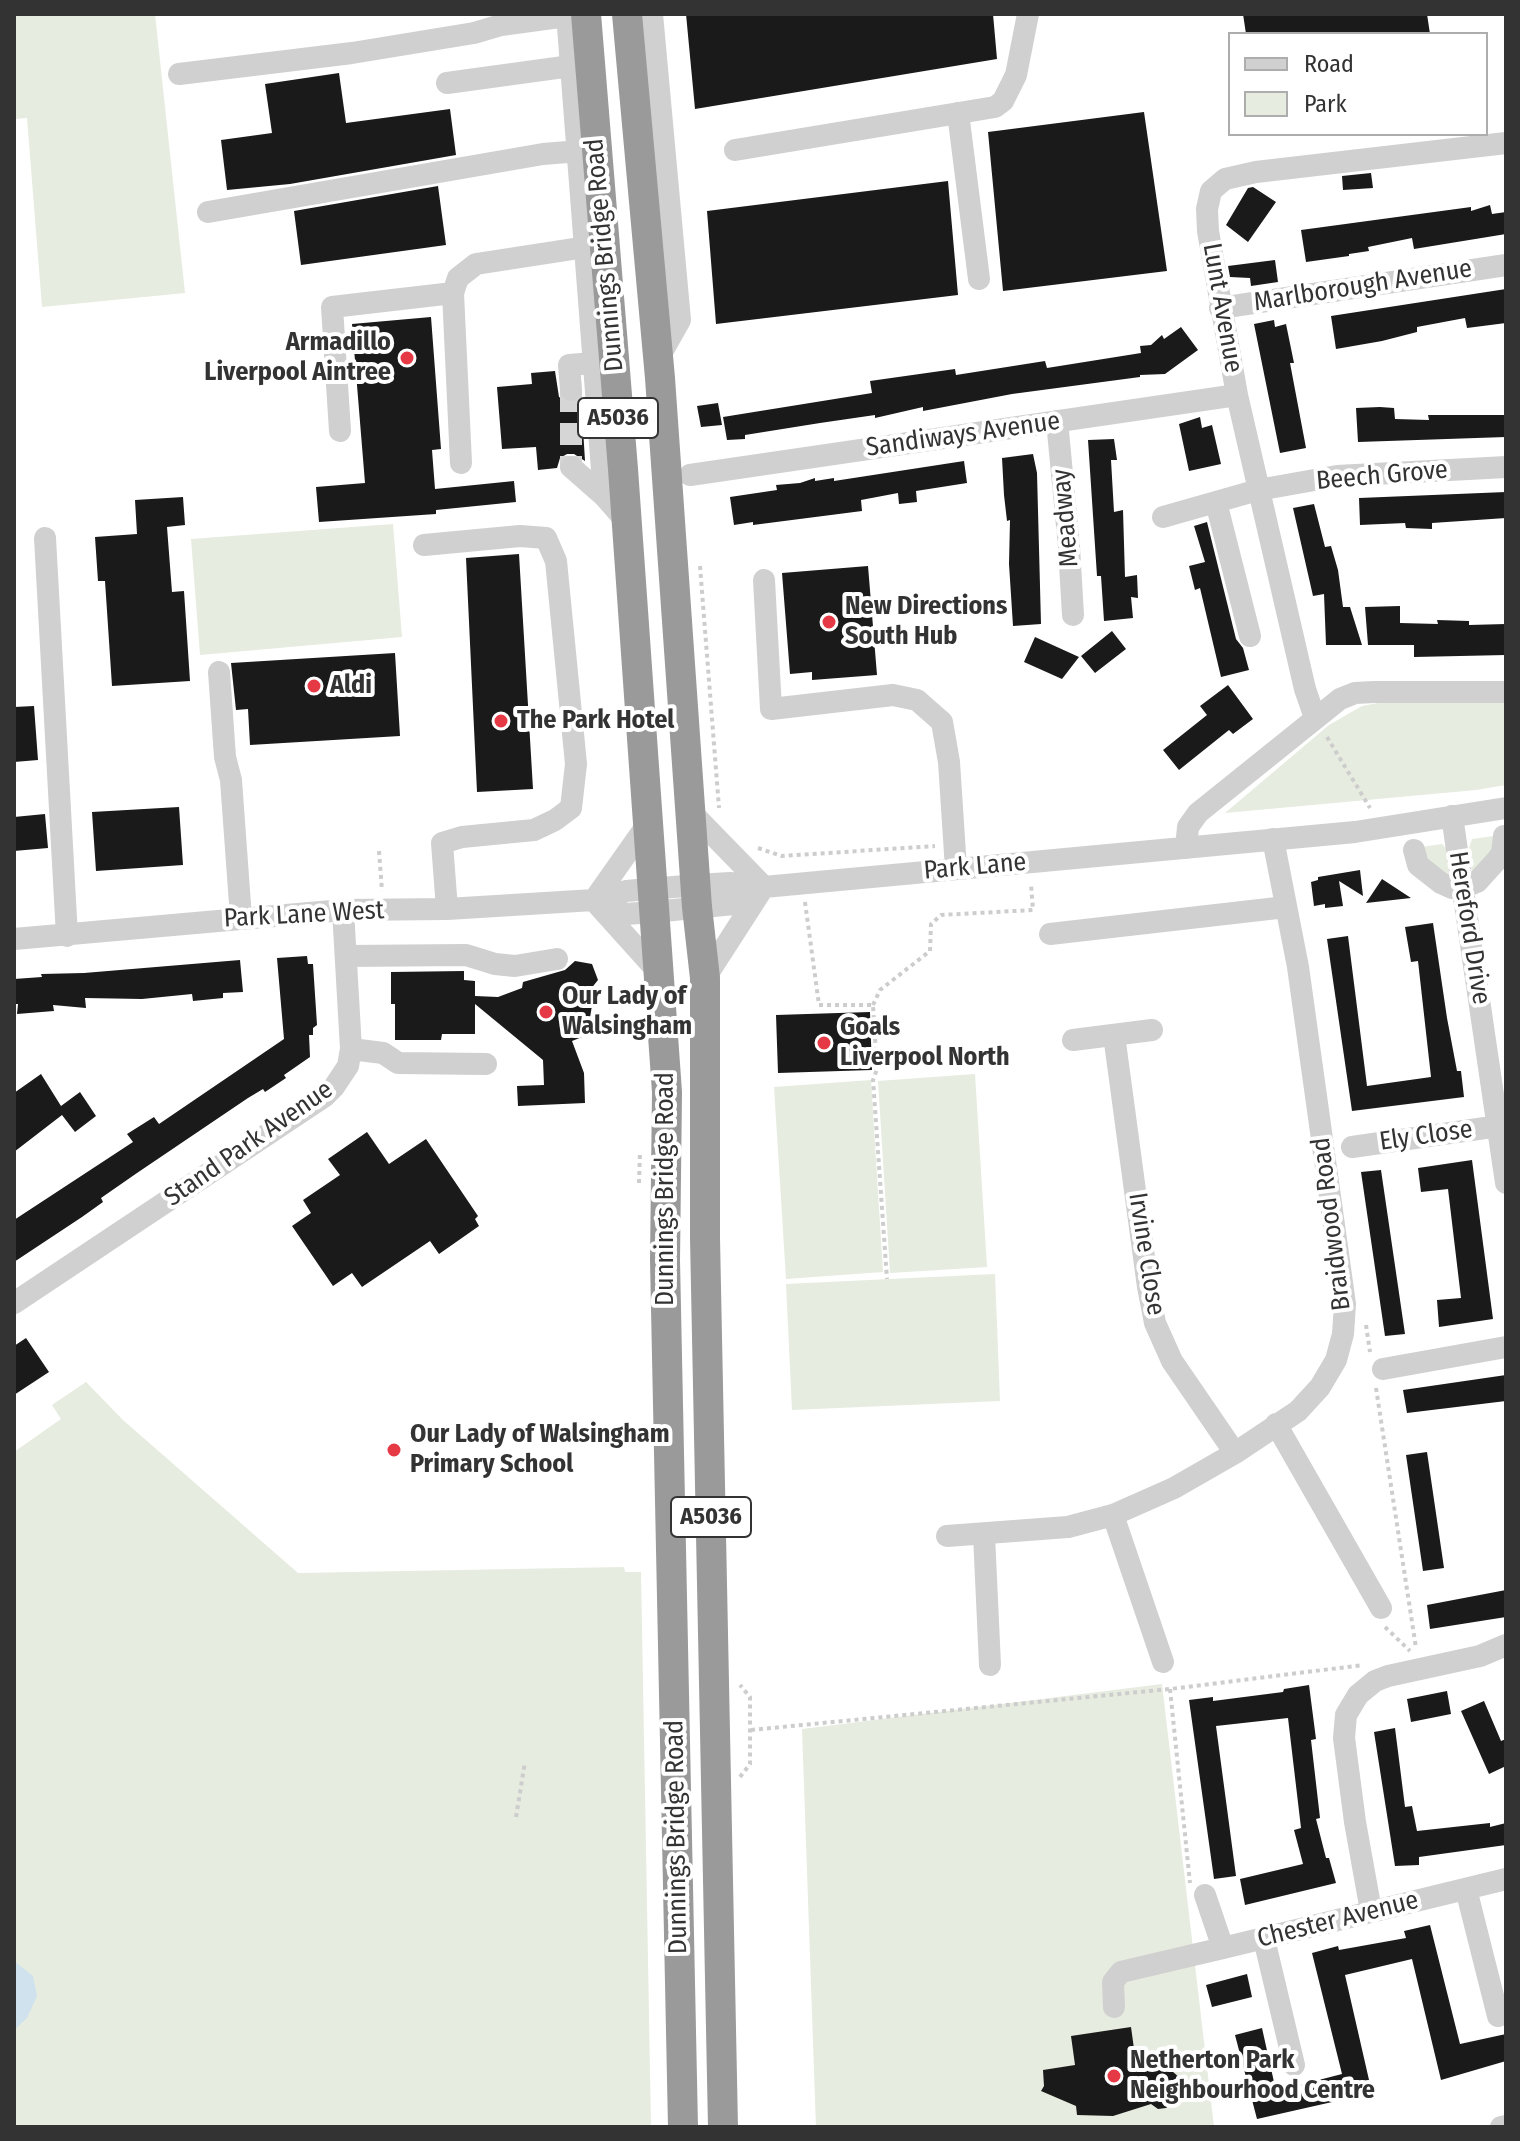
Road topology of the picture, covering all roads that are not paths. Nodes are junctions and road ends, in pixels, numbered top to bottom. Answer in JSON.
{"nodes":[{"id":1,"x":627,"y":14,"type":"edge"},
{"id":2,"x":652,"y":14,"type":"edge"},
{"id":3,"x":1028,"y":14,"type":"edge"},
{"id":4,"x":573,"y":15,"type":"edge"},
{"id":5,"x":571,"y":66,"type":"junction"},
{"id":6,"x":179,"y":74,"type":"dead end"},
{"id":7,"x":447,"y":83,"type":"dead end"},
{"id":8,"x":958,"y":113,"type":"junction"},
{"id":9,"x":1506,"y":143,"type":"edge"},
{"id":10,"x":735,"y":150,"type":"dead end"},
{"id":11,"x":587,"y":151,"type":"junction"},
{"id":12,"x":208,"y":212,"type":"dead end"},
{"id":13,"x":594,"y":245,"type":"junction"},
{"id":14,"x":1506,"y":265,"type":"edge"},
{"id":15,"x":979,"y":279,"type":"dead end"},
{"id":16,"x":453,"y":293,"type":"junction"},
{"id":17,"x":1220,"y":308,"type":"junction"},
{"id":18,"x":658,"y":359,"type":"junction"},
{"id":19,"x":604,"y":363,"type":"junction"},
{"id":20,"x":571,"y":390,"type":"tunnel mouth"},
{"id":21,"x":1237,"y":395,"type":"junction"},
{"id":22,"x":1057,"y":421,"type":"junction"},
{"id":23,"x":340,"y":431,"type":"dead end"},
{"id":24,"x":461,"y":463,"type":"dead end"},
{"id":25,"x":571,"y":467,"type":"dead end"},
{"id":26,"x":1506,"y":467,"type":"edge"},
{"id":27,"x":690,"y":475,"type":"dead end"},
{"id":28,"x":1258,"y":490,"type":"junction"},
{"id":29,"x":604,"y":496,"type":"junction"},
{"id":30,"x":1216,"y":502,"type":"junction"},
{"id":31,"x":1163,"y":517,"type":"dead end"},
{"id":32,"x":626,"y":521,"type":"junction"},
{"id":33,"x":45,"y":538,"type":"dead end"},
{"id":34,"x":424,"y":545,"type":"dead end"},
{"id":35,"x":764,"y":580,"type":"dead end"},
{"id":36,"x":1073,"y":615,"type":"dead end"},
{"id":37,"x":1250,"y":636,"type":"dead end"},
{"id":38,"x":219,"y":672,"type":"dead end"},
{"id":39,"x":1506,"y":692,"type":"edge"},
{"id":40,"x":1315,"y":718,"type":"junction"},
{"id":41,"x":1506,"y":808,"type":"edge"},
{"id":42,"x":692,"y":813,"type":"junction"},
{"id":43,"x":1452,"y":816,"type":"junction"},
{"id":44,"x":649,"y":822,"type":"junction"},
{"id":45,"x":1504,"y":836,"type":"edge"},
{"id":46,"x":1273,"y":839,"type":"junction"},
{"id":47,"x":1186,"y":848,"type":"junction"},
{"id":48,"x":1414,"y":850,"type":"dead end"},
{"id":49,"x":956,"y":869,"type":"junction"},
{"id":50,"x":764,"y":887,"type":"junction"},
{"id":51,"x":1463,"y":888,"type":"junction"},
{"id":52,"x":676,"y":898,"type":"junction"},
{"id":53,"x":594,"y":900,"type":"junction"},
{"id":54,"x":1286,"y":907,"type":"junction"},
{"id":55,"x":447,"y":909,"type":"junction"},
{"id":56,"x":343,"y":910,"type":"junction"},
{"id":57,"x":241,"y":918,"type":"junction"},
{"id":58,"x":1050,"y":934,"type":"dead end"},
{"id":59,"x":67,"y":936,"type":"junction"},
{"id":60,"x":14,"y":939,"type":"edge"},
{"id":61,"x":346,"y":956,"type":"junction"},
{"id":62,"x":557,"y":959,"type":"dead end"},
{"id":63,"x":660,"y":974,"type":"junction"},
{"id":64,"x":705,"y":978,"type":"junction"},
{"id":65,"x":1152,"y":1030,"type":"dead end"},
{"id":66,"x":1114,"y":1035,"type":"junction"},
{"id":67,"x":1073,"y":1040,"type":"dead end"},
{"id":68,"x":1497,"y":1045,"type":"edge"},
{"id":69,"x":351,"y":1049,"type":"junction"},
{"id":70,"x":486,"y":1064,"type":"dead end"},
{"id":71,"x":1499,"y":1126,"type":"junction"},
{"id":72,"x":1352,"y":1147,"type":"dead end"},
{"id":73,"x":1506,"y":1183,"type":"edge"},
{"id":74,"x":16,"y":1299,"type":"edge"},
{"id":75,"x":1506,"y":1347,"type":"edge"},
{"id":76,"x":1383,"y":1369,"type":"dead end"},
{"id":77,"x":1276,"y":1424,"type":"junction"},
{"id":78,"x":1235,"y":1453,"type":"junction"},
{"id":79,"x":1113,"y":1515,"type":"junction"},
{"id":80,"x":984,"y":1535,"type":"junction"},
{"id":81,"x":947,"y":1536,"type":"dead end"},
{"id":82,"x":1381,"y":1608,"type":"road end"},
{"id":83,"x":1506,"y":1645,"type":"edge"},
{"id":84,"x":1163,"y":1662,"type":"road end"},
{"id":85,"x":990,"y":1665,"type":"dead end"},
{"id":86,"x":1506,"y":1879,"type":"edge"},
{"id":87,"x":1466,"y":1889,"type":"junction"},
{"id":88,"x":1198,"y":1892,"type":"road end"},
{"id":89,"x":1371,"y":1911,"type":"junction"},
{"id":90,"x":1264,"y":1939,"type":"junction"},
{"id":91,"x":1223,"y":1948,"type":"junction"},
{"id":92,"x":1114,"y":2007,"type":"dead end"},
{"id":93,"x":1498,"y":2016,"type":"dead end"},
{"id":94,"x":1294,"y":2065,"type":"dead end"},
{"id":95,"x":683,"y":2127,"type":"edge"},
{"id":96,"x":723,"y":2127,"type":"edge"}],
"edges":[{"from":1,"to":18,"type":"highway","name":"Dunnings Bridge Road","number":"A5036"},
{"from":2,"to":18,"type":"street"},
{"from":3,"to":8,"type":"street"},
{"from":4,"to":5,"type":"street"},
{"from":4,"to":6,"type":"street"},
{"from":4,"to":11,"type":"highway","name":"Dunnings Bridge Road","number":"A5036"},
{"from":5,"to":7,"type":"street"},
{"from":5,"to":11,"type":"street"},
{"from":8,"to":10,"type":"street"},
{"from":8,"to":15,"type":"street"},
{"from":9,"to":17,"type":"street","name":"Lunt Avenue"},
{"from":11,"to":12,"type":"street"},
{"from":11,"to":13,"type":"highway","name":"Dunnings Bridge Road","number":"A5036"},
{"from":13,"to":16,"type":"street"},
{"from":13,"to":19,"type":"highway","name":"Dunnings Bridge Road","number":"A5036"},
{"from":14,"to":17,"type":"street","name":"Marlborough Avenue"},
{"from":16,"to":23,"type":"street"},
{"from":16,"to":24,"type":"street"},
{"from":17,"to":21,"type":"street","name":"Lunt Avenue"},
{"from":18,"to":19,"type":"highway"},
{"from":18,"to":42,"type":"highway","name":"Dunnings Bridge Road","number":"A5036"},
{"from":19,"to":20,"type":"street"},
{"from":19,"to":29,"type":"street"},
{"from":19,"to":32,"type":"highway","name":"Dunnings Bridge Road","number":"A5036"},
{"from":21,"to":22,"type":"street","name":"Sandiways Avenue"},
{"from":21,"to":28,"type":"street","name":"Lunt Avenue"},
{"from":22,"to":27,"type":"street","name":"Sandiways Avenue"},
{"from":22,"to":36,"type":"street","name":"Meadway"},
{"from":25,"to":29,"type":"street"},
{"from":26,"to":28,"type":"street","name":"Beech Grove"},
{"from":28,"to":30,"type":"street","name":"Beech Grove"},
{"from":28,"to":40,"type":"street","name":"Lunt Avenue"},
{"from":29,"to":32,"type":"street"},
{"from":30,"to":31,"type":"street","name":"Beech Grove"},
{"from":30,"to":37,"type":"street"},
{"from":32,"to":44,"type":"highway","name":"Dunnings Bridge Road","number":"A5036"},
{"from":33,"to":59,"type":"street"},
{"from":34,"to":55,"type":"street"},
{"from":35,"to":49,"type":"street"},
{"from":38,"to":57,"type":"street"},
{"from":39,"to":40,"type":"street"},
{"from":40,"to":47,"type":"street"},
{"from":41,"to":43,"type":"street","name":"Park Lane"},
{"from":42,"to":50,"type":"street"},
{"from":42,"to":52,"type":"highway","name":"Dunnings Bridge Road","number":"A5036"},
{"from":43,"to":46,"type":"street","name":"Park Lane"},
{"from":43,"to":51,"type":"street","name":"Hereford Drive"},
{"from":44,"to":52,"type":"highway","name":"Dunnings Bridge Road","number":"A5036"},
{"from":44,"to":53,"type":"street"},
{"from":45,"to":51,"type":"street"},
{"from":46,"to":47,"type":"street","name":"Park Lane"},
{"from":46,"to":54,"type":"street","name":"Braidwood Road"},
{"from":47,"to":49,"type":"street","name":"Park Lane"},
{"from":48,"to":51,"type":"street"},
{"from":49,"to":50,"type":"street","name":"Park Lane"},
{"from":50,"to":52,"type":"street","name":"Park Lane"},
{"from":50,"to":64,"type":"street"},
{"from":51,"to":68,"type":"street","name":"Hereford Drive"},
{"from":52,"to":53,"type":"street","name":"Park Lane West"},
{"from":52,"to":63,"type":"highway"},
{"from":52,"to":64,"type":"highway","name":"Dunnings Bridge Road","number":"A5036"},
{"from":53,"to":55,"type":"street","name":"Park Lane West"},
{"from":53,"to":63,"type":"street"},
{"from":54,"to":58,"type":"street"},
{"from":54,"to":77,"type":"street","name":"Braidwood Road"},
{"from":55,"to":56,"type":"street","name":"Park Lane West"},
{"from":56,"to":57,"type":"street","name":"Park Lane West"},
{"from":56,"to":61,"type":"street","name":"Stand Park Avenue"},
{"from":57,"to":59,"type":"street","name":"Park Lane West"},
{"from":59,"to":60,"type":"street","name":"Park Lane West"},
{"from":61,"to":62,"type":"street"},
{"from":61,"to":69,"type":"street","name":"Stand Park Avenue"},
{"from":63,"to":95,"type":"highway","name":"Dunnings Bridge Road","number":"A5036"},
{"from":64,"to":96,"type":"highway","name":"Dunnings Bridge Road","number":"A5036"},
{"from":65,"to":66,"type":"street"},
{"from":66,"to":67,"type":"street"},
{"from":66,"to":78,"type":"street","name":"Irvine Close"},
{"from":68,"to":71,"type":"street","name":"Hereford Drive"},
{"from":69,"to":70,"type":"street"},
{"from":69,"to":74,"type":"street","name":"Stand Park Avenue"},
{"from":71,"to":72,"type":"street","name":"Ely Close"},
{"from":71,"to":73,"type":"street","name":"Hereford Drive"},
{"from":75,"to":76,"type":"street"},
{"from":77,"to":78,"type":"street","name":"Braidwood Road"},
{"from":77,"to":82,"type":"street"},
{"from":78,"to":79,"type":"street","name":"Braidwood Road"},
{"from":79,"to":80,"type":"street","name":"Braidwood Road"},
{"from":79,"to":84,"type":"street"},
{"from":80,"to":81,"type":"street","name":"Braidwood Road"},
{"from":80,"to":85,"type":"street"},
{"from":83,"to":89,"type":"street"},
{"from":86,"to":87,"type":"street","name":"Chester Avenue"},
{"from":87,"to":89,"type":"street","name":"Chester Avenue"},
{"from":87,"to":93,"type":"street"},
{"from":88,"to":91,"type":"street","name":"Chester Avenue"},
{"from":89,"to":90,"type":"street","name":"Chester Avenue"},
{"from":90,"to":91,"type":"street","name":"Chester Avenue"},
{"from":90,"to":94,"type":"street"},
{"from":91,"to":92,"type":"street"}]}
